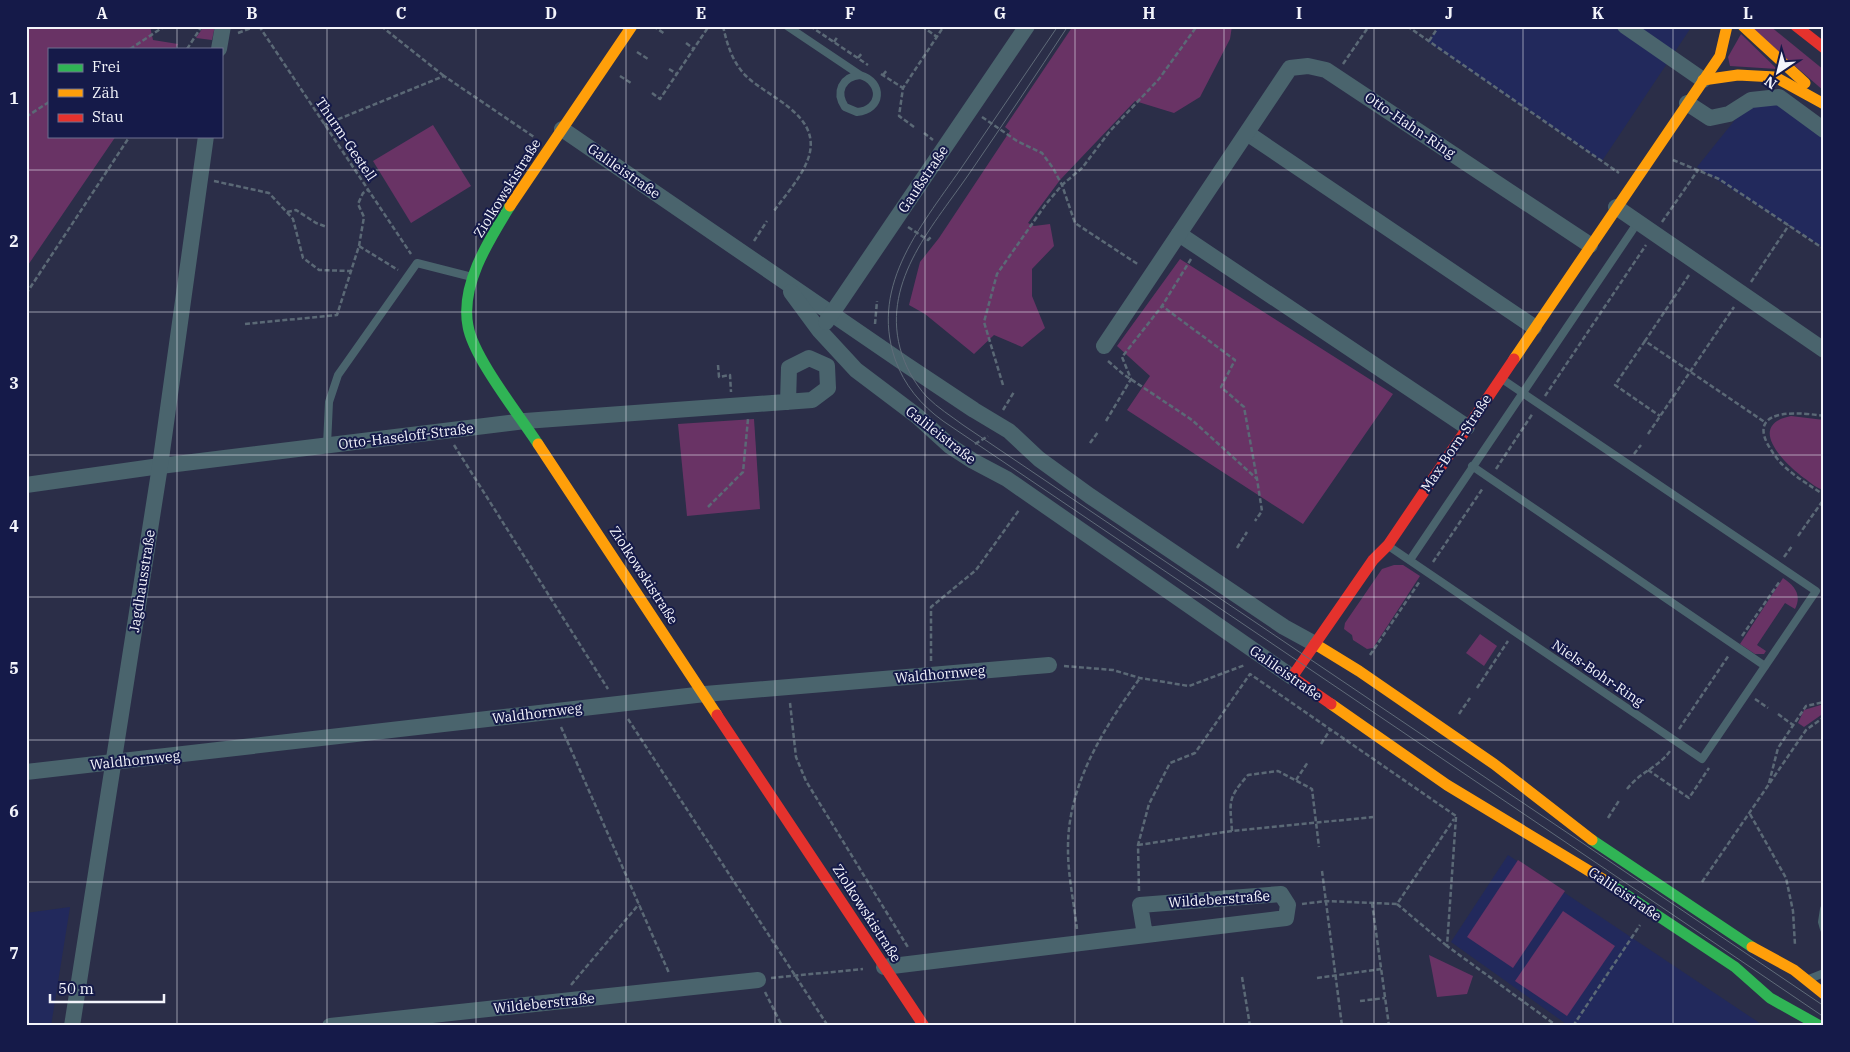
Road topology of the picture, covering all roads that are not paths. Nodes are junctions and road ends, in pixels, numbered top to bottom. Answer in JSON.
{"nodes":[{"id":1,"x":632,"y":26,"type":"edge"},
{"id":2,"x":787,"y":26,"type":"edge"},
{"id":3,"x":1027,"y":26,"type":"edge"},
{"id":4,"x":1625,"y":26,"type":"edge"},
{"id":5,"x":1727,"y":26,"type":"edge"},
{"id":6,"x":1743,"y":26,"type":"edge"},
{"id":7,"x":1796,"y":26,"type":"edge"},
{"id":8,"x":222,"y":29,"type":"edge"},
{"id":9,"x":219,"y":48,"type":"edge"},
{"id":10,"x":1824,"y":48,"type":"edge"},
{"id":11,"x":860,"y":75,"type":"junction"},
{"id":12,"x":1703,"y":80,"type":"junction"},
{"id":13,"x":1824,"y":102,"type":"edge"},
{"id":14,"x":1687,"y":103,"type":"junction"},
{"id":15,"x":562,"y":129,"type":"junction"},
{"id":16,"x":1824,"y":130,"type":"edge"},
{"id":17,"x":1247,"y":134,"type":"junction"},
{"id":18,"x":206,"y":138,"type":"edge"},
{"id":19,"x":1616,"y":207,"type":"junction"},
{"id":20,"x":1638,"y":222,"type":"junction"},
{"id":21,"x":1179,"y":234,"type":"junction"},
{"id":22,"x":1590,"y":245,"type":"junction"},
{"id":23,"x":474,"y":278,"type":"junction"},
{"id":24,"x":784,"y":282,"type":"junction"},
{"id":25,"x":831,"y":314,"type":"junction"},
{"id":26,"x":1534,"y":327,"type":"junction"},
{"id":27,"x":819,"y":330,"type":"junction"},
{"id":28,"x":1104,"y":346,"type":"road end"},
{"id":29,"x":1824,"y":350,"type":"edge"},
{"id":30,"x":1500,"y":378,"type":"junction"},
{"id":31,"x":1522,"y":392,"type":"junction"},
{"id":32,"x":788,"y":402,"type":"dead end"},
{"id":33,"x":525,"y":421,"type":"junction"},
{"id":34,"x":1467,"y":428,"type":"junction"},
{"id":35,"x":327,"y":445,"type":"junction"},
{"id":36,"x":160,"y":466,"type":"junction"},
{"id":37,"x":1472,"y":466,"type":"junction"},
{"id":38,"x":26,"y":485,"type":"edge"},
{"id":39,"x":1388,"y":545,"type":"junction"},
{"id":40,"x":1410,"y":560,"type":"junction"},
{"id":41,"x":1315,"y":644,"type":"junction"},
{"id":42,"x":1049,"y":665,"type":"road end"},
{"id":43,"x":1765,"y":666,"type":"junction"},
{"id":44,"x":1292,"y":677,"type":"junction"},
{"id":45,"x":705,"y":694,"type":"junction"},
{"id":46,"x":114,"y":763,"type":"junction"},
{"id":47,"x":26,"y":772,"type":"edge"},
{"id":48,"x":1824,"y":909,"type":"edge"},
{"id":49,"x":1824,"y":929,"type":"edge"},
{"id":50,"x":1145,"y":935,"type":"junction"},
{"id":51,"x":884,"y":967,"type":"junction"},
{"id":52,"x":1824,"y":973,"type":"edge"},
{"id":53,"x":1807,"y":979,"type":"junction"},
{"id":54,"x":758,"y":980,"type":"road end"},
{"id":55,"x":1824,"y":994,"type":"edge"},
{"id":56,"x":72,"y":1026,"type":"edge"},
{"id":57,"x":330,"y":1026,"type":"edge"},
{"id":58,"x":924,"y":1026,"type":"edge"},
{"id":59,"x":1820,"y":1026,"type":"edge"}],
"edges":[{"from":1,"to":15,"type":"main road"},
{"from":2,"to":11,"type":"lane"},
{"from":3,"to":25,"type":"street","name":"Gaußstraße"},
{"from":4,"to":12,"type":"street"},
{"from":5,"to":12,"type":"main road","name":"Max-Born-Straße"},
{"from":6,"to":13,"type":"main road"},
{"from":7,"to":10,"type":"main road"},
{"from":8,"to":9,"type":"street"},
{"from":11,"to":11,"type":"lane"},
{"from":12,"to":13,"type":"main road"},
{"from":12,"to":14,"type":"main road","name":"Max-Born-Straße"},
{"from":14,"to":16,"type":"street"},
{"from":14,"to":19,"type":"main road","name":"Max-Born-Straße"},
{"from":15,"to":23,"type":"main road","name":"Ziolkowskistraße"},
{"from":15,"to":24,"type":"street","name":"Galileistraße"},
{"from":17,"to":21,"type":"street","name":"Otto-Hahn-Ring"},
{"from":17,"to":22,"type":"street","name":"Otto-Hahn-Ring"},
{"from":17,"to":26,"type":"street"},
{"from":18,"to":36,"type":"street","name":"Jagdhausstraße"},
{"from":19,"to":20,"type":"street"},
{"from":19,"to":22,"type":"main road","name":"Max-Born-Straße"},
{"from":20,"to":29,"type":"street"},
{"from":20,"to":31,"type":"lane","name":"Max-Born-Straße"},
{"from":21,"to":28,"type":"street","name":"Otto-Hahn-Ring"},
{"from":21,"to":34,"type":"street"},
{"from":22,"to":26,"type":"main road","name":"Max-Born-Straße"},
{"from":23,"to":33,"type":"main road","name":"Ziolkowskistraße"},
{"from":23,"to":35,"type":"lane"},
{"from":24,"to":25,"type":"street","name":"Galileistraße"},
{"from":24,"to":27,"type":"street","name":"Galileistraße"},
{"from":25,"to":27,"type":"street","name":"Gaußstraße"},
{"from":25,"to":41,"type":"street","name":"Galileistraße"},
{"from":26,"to":30,"type":"main road","name":"Max-Born-Straße"},
{"from":27,"to":44,"type":"street","name":"Galileistraße"},
{"from":30,"to":31,"type":"lane","name":"Niels-Bohr-Ring"},
{"from":30,"to":34,"type":"main road","name":"Max-Born-Straße"},
{"from":31,"to":37,"type":"lane","name":"Max-Born-Straße"},
{"from":31,"to":43,"type":"lane","name":"Niels-Bohr-Ring"},
{"from":32,"to":33,"type":"street","name":"Otto-Haseloff-Straße"},
{"from":33,"to":35,"type":"street","name":"Otto-Haseloff-Straße"},
{"from":33,"to":45,"type":"main road","name":"Ziolkowskistraße"},
{"from":34,"to":39,"type":"main road","name":"Max-Born-Straße"},
{"from":35,"to":36,"type":"street","name":"Otto-Haseloff-Straße"},
{"from":36,"to":38,"type":"street","name":"Otto-Haseloff-Straße"},
{"from":36,"to":46,"type":"street","name":"Jagdhausstraße"},
{"from":37,"to":40,"type":"lane","name":"Max-Born-Straße"},
{"from":37,"to":43,"type":"lane"},
{"from":39,"to":40,"type":"lane","name":"Niels-Bohr-Ring"},
{"from":39,"to":41,"type":"main road","name":"Max-Born-Straße"},
{"from":40,"to":43,"type":"lane","name":"Niels-Bohr-Ring"},
{"from":41,"to":44,"type":"main road","name":"Max-Born-Straße"},
{"from":41,"to":53,"type":"main road","name":"Galileistraße"},
{"from":42,"to":45,"type":"street","name":"Waldhornweg"},
{"from":44,"to":59,"type":"main road","name":"Galileistraße"},
{"from":45,"to":46,"type":"street","name":"Waldhornweg"},
{"from":45,"to":51,"type":"main road","name":"Ziolkowskistraße"},
{"from":46,"to":47,"type":"street","name":"Waldhornweg"},
{"from":46,"to":56,"type":"street","name":"Jagdhausstraße"},
{"from":48,"to":49,"type":"lane"},
{"from":50,"to":50,"type":"street","name":"Wildeberstraße"},
{"from":50,"to":51,"type":"street","name":"Wildeberstraße"},
{"from":51,"to":58,"type":"main road","name":"Ziolkowskistraße"},
{"from":52,"to":53,"type":"lane"},
{"from":53,"to":55,"type":"main road","name":"Galileistraße"},
{"from":54,"to":57,"type":"street","name":"Wildeberstraße"}]}
